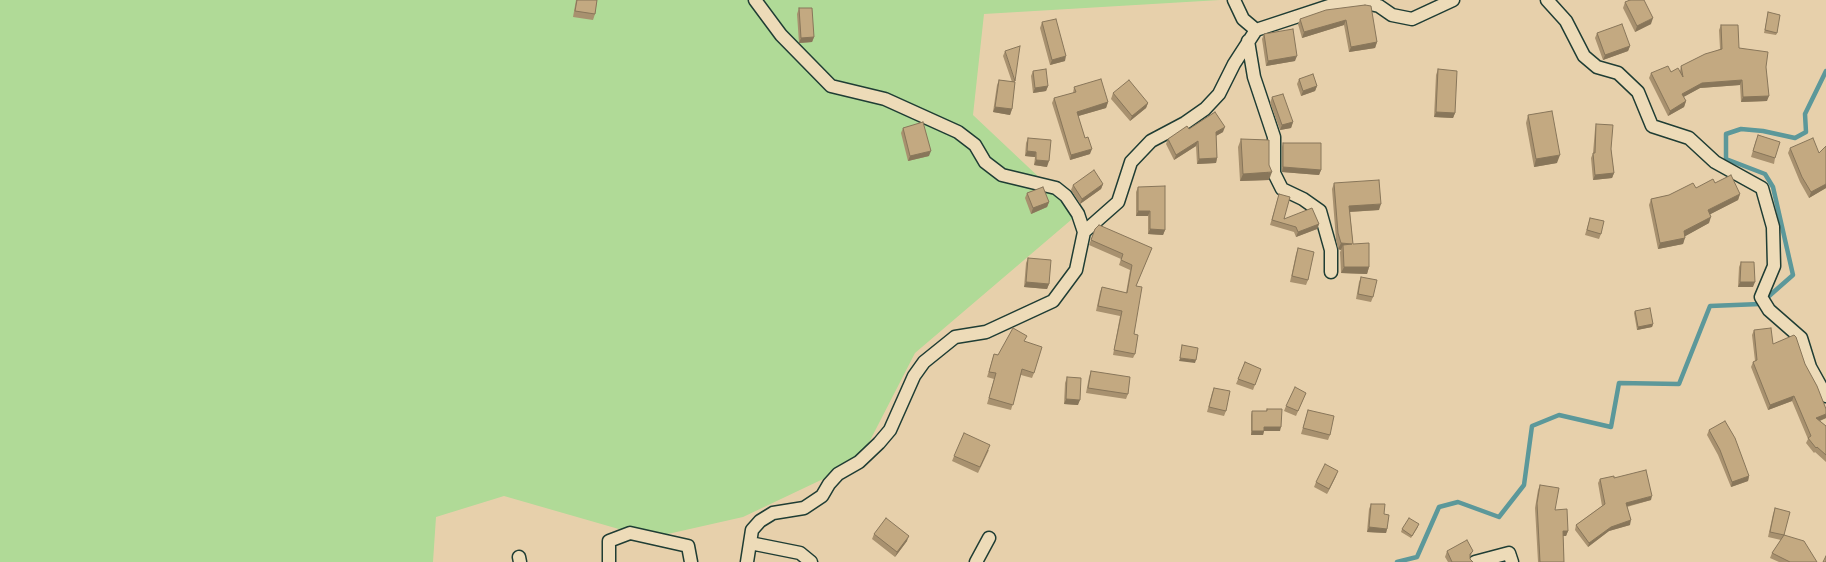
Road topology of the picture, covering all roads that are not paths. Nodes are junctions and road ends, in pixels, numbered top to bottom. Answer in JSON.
{"nodes":[{"id":1,"x":755,"y":0,"type":"edge"},
{"id":2,"x":1234,"y":0,"type":"edge"},
{"id":3,"x":1453,"y":0,"type":"edge"},
{"id":4,"x":1547,"y":0,"type":"edge"},
{"id":5,"x":1256,"y":30,"type":"junction"},
{"id":6,"x":1248,"y":41,"type":"junction"},
{"id":7,"x":1084,"y":232,"type":"junction"},
{"id":8,"x":1331,"y":272,"type":"dead end"},
{"id":9,"x":1826,"y":396,"type":"edge"},
{"id":10,"x":989,"y":538,"type":"dead end"},
{"id":11,"x":750,"y":543,"type":"junction"},
{"id":12,"x":609,"y":562,"type":"edge"},
{"id":13,"x":691,"y":562,"type":"edge"},
{"id":14,"x":747,"y":562,"type":"edge"},
{"id":15,"x":811,"y":562,"type":"edge"},
{"id":16,"x":976,"y":562,"type":"edge"},
{"id":17,"x":1475,"y":562,"type":"edge"},
{"id":18,"x":1512,"y":562,"type":"edge"}],
"edges":[{"from":1,"to":7,"type":"street"},
{"from":2,"to":5,"type":"street"},
{"from":3,"to":5,"type":"street"},
{"from":4,"to":9,"type":"street"},
{"from":5,"to":6,"type":"street"},
{"from":6,"to":7,"type":"street"},
{"from":6,"to":8,"type":"street"},
{"from":7,"to":11,"type":"street"},
{"from":10,"to":16,"type":"street"},
{"from":11,"to":14,"type":"street"},
{"from":11,"to":15,"type":"street"},
{"from":12,"to":13,"type":"street"},
{"from":17,"to":18,"type":"street"}]}
